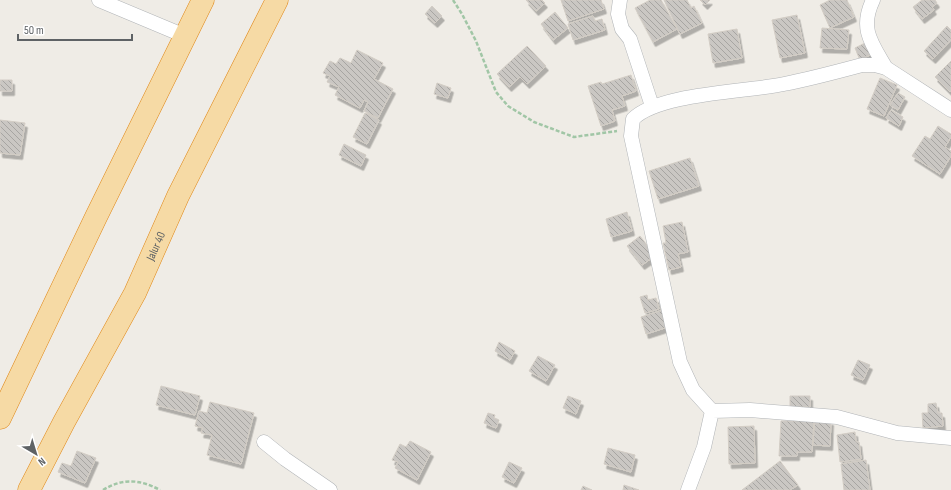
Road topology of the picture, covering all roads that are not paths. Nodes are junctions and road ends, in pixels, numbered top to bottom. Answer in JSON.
{"nodes":[{"id":1,"x":100,"y":0,"type":"edge"},
{"id":2,"x":203,"y":0,"type":"edge"},
{"id":3,"x":277,"y":0,"type":"edge"},
{"id":4,"x":620,"y":0,"type":"edge"},
{"id":5,"x":873,"y":0,"type":"edge"},
{"id":6,"x":185,"y":36,"type":"junction"},
{"id":7,"x":886,"y":68,"type":"junction"},
{"id":8,"x":652,"y":106,"type":"junction"},
{"id":9,"x":951,"y":110,"type":"edge"},
{"id":10,"x":712,"y":411,"type":"junction"},
{"id":11,"x":0,"y":418,"type":"edge"},
{"id":12,"x":951,"y":438,"type":"edge"},
{"id":13,"x":264,"y":442,"type":"dead end"},
{"id":14,"x":29,"y":490,"type":"edge"},
{"id":15,"x":330,"y":490,"type":"edge"},
{"id":16,"x":688,"y":490,"type":"edge"}],
"edges":[{"from":1,"to":6,"type":"street"},
{"from":2,"to":6,"type":"highway"},
{"from":3,"to":14,"type":"highway","name":"Jalur 40"},
{"from":4,"to":8,"type":"street"},
{"from":5,"to":7,"type":"street"},
{"from":6,"to":11,"type":"highway"},
{"from":7,"to":8,"type":"street"},
{"from":7,"to":9,"type":"street"},
{"from":8,"to":10,"type":"street"},
{"from":10,"to":12,"type":"street"},
{"from":10,"to":16,"type":"street"},
{"from":13,"to":15,"type":"street"}]}
